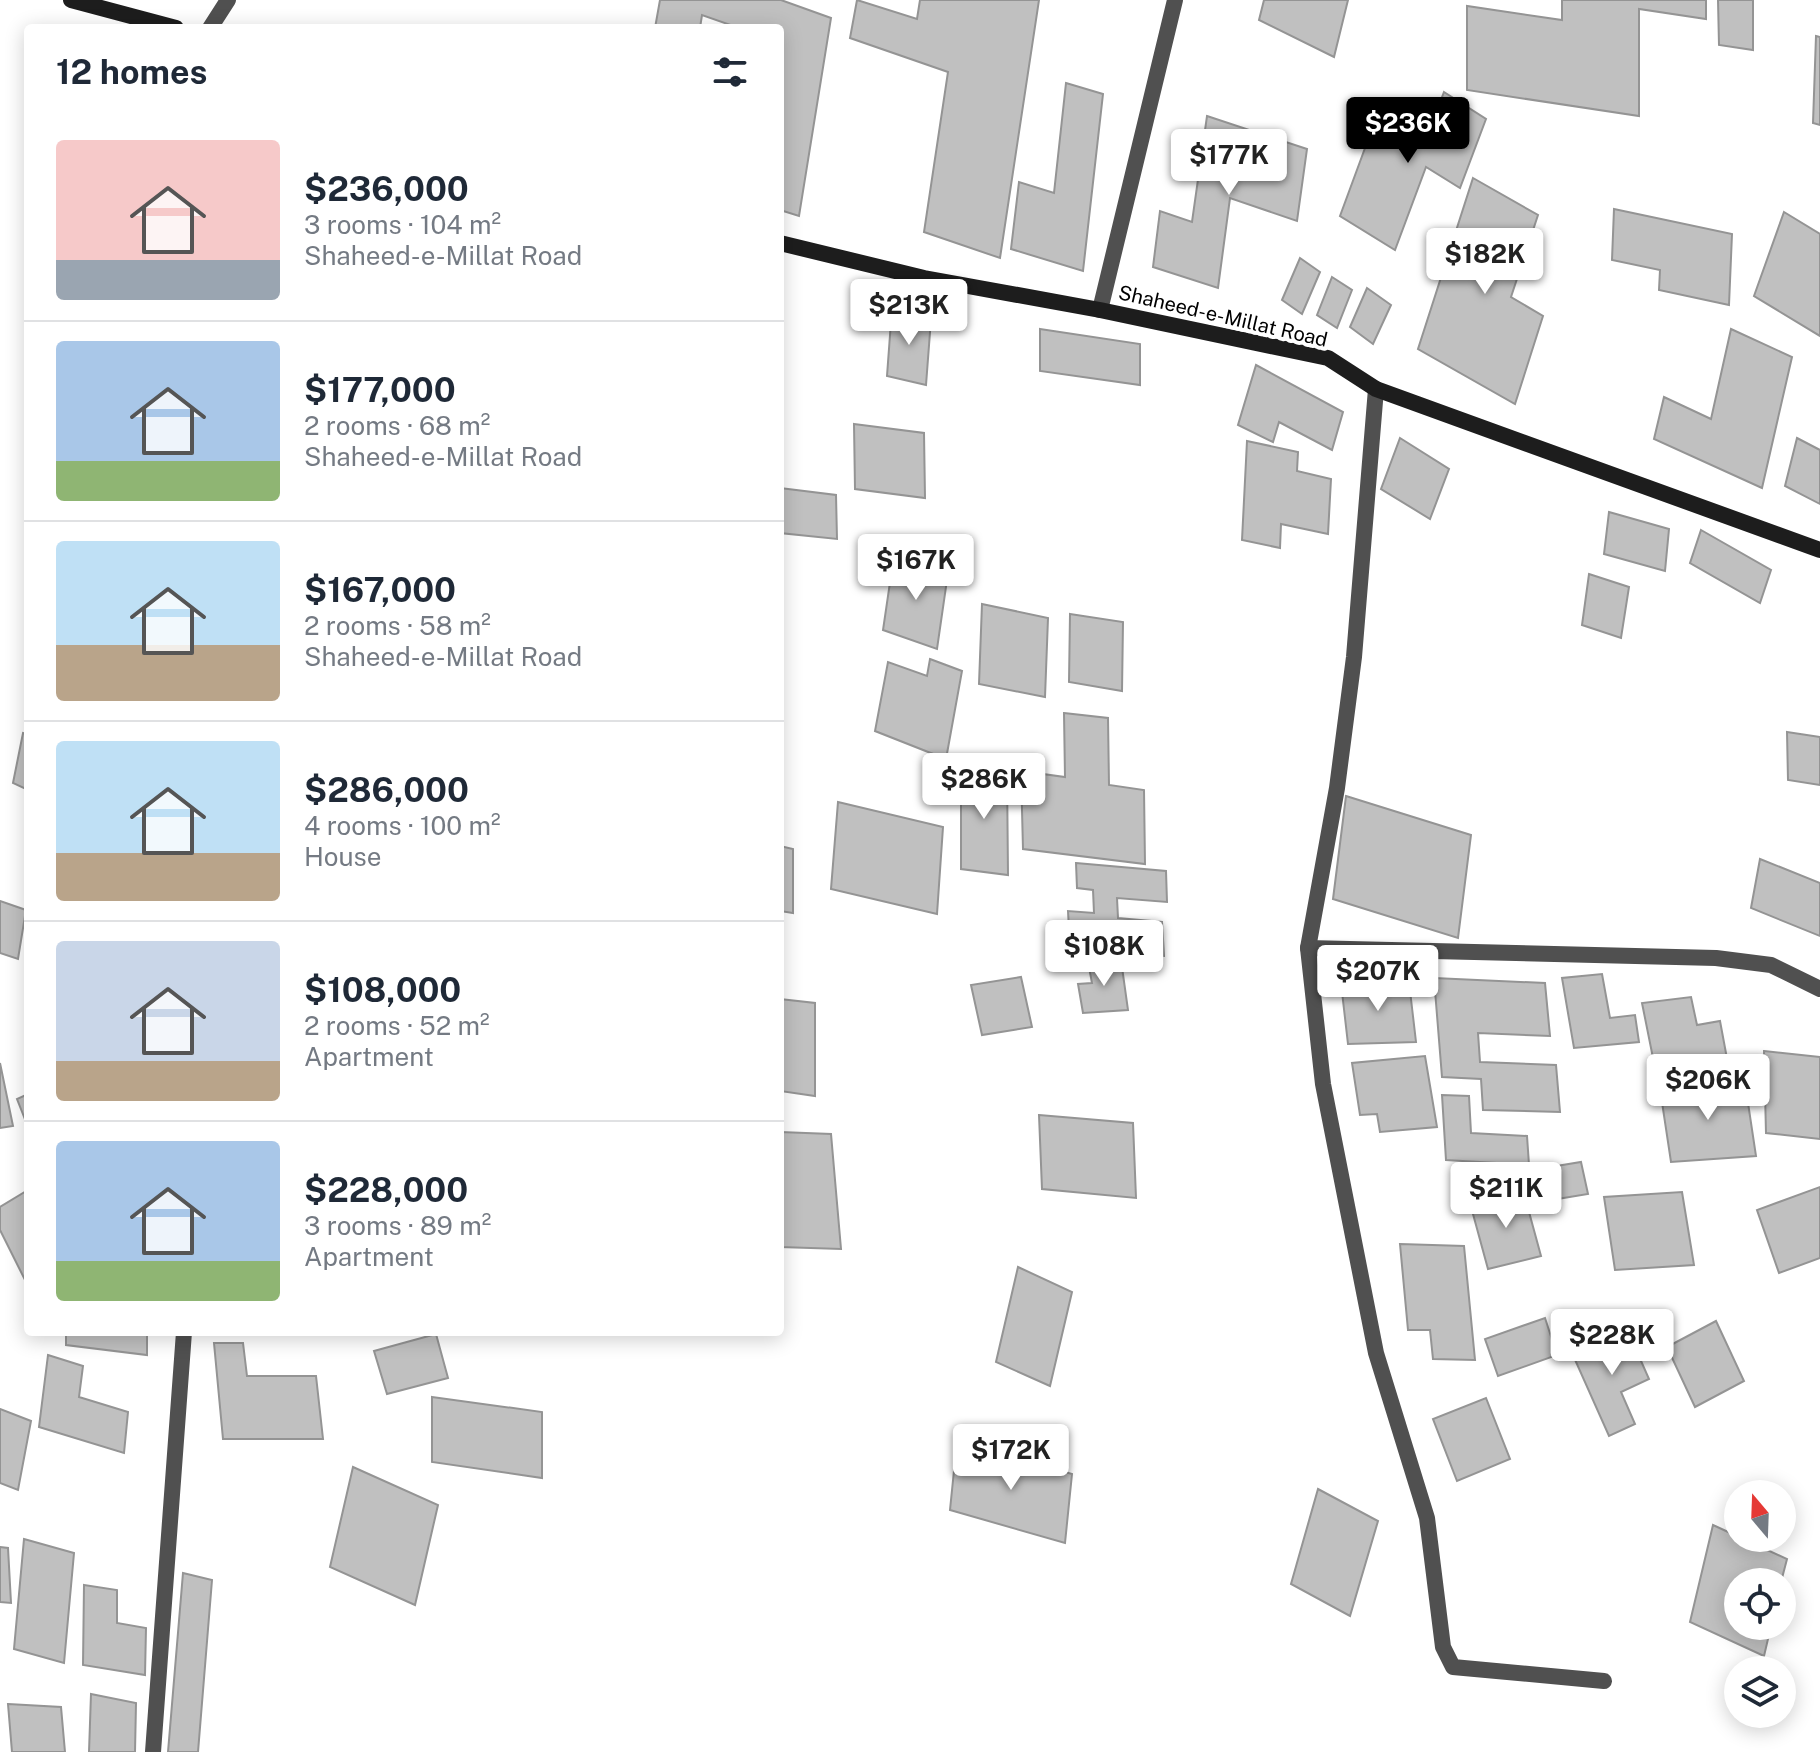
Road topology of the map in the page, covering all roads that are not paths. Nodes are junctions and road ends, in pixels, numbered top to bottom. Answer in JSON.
{"nodes":[{"id":1,"x":71,"y":0,"type":"edge"},
{"id":2,"x":228,"y":0,"type":"edge"},
{"id":3,"x":1175,"y":0,"type":"edge"},
{"id":4,"x":161,"y":24,"type":"edge"},
{"id":5,"x":213,"y":24,"type":"edge"},
{"id":6,"x":784,"y":244,"type":"edge"},
{"id":7,"x":1100,"y":310,"type":"junction"},
{"id":8,"x":1376,"y":389,"type":"junction"},
{"id":9,"x":1820,"y":550,"type":"edge"},
{"id":10,"x":1308,"y":948,"type":"junction"},
{"id":11,"x":1820,"y":989,"type":"edge"},
{"id":12,"x":184,"y":1336,"type":"edge"},
{"id":13,"x":1604,"y":1681,"type":"dead end"},
{"id":14,"x":153,"y":1752,"type":"edge"}],
"edges":[{"from":1,"to":4,"type":"main road"},
{"from":2,"to":5,"type":"street"},
{"from":3,"to":7,"type":"street"},
{"from":6,"to":7,"type":"main road","name":"Shaheed-e-Millat Road"},
{"from":7,"to":8,"type":"main road","name":"Shaheed-e-Millat Road"},
{"from":8,"to":9,"type":"main road","name":"Shaheed-e-Millat Road"},
{"from":8,"to":10,"type":"street"},
{"from":10,"to":11,"type":"street"},
{"from":10,"to":13,"type":"street"},
{"from":12,"to":14,"type":"street"}]}
